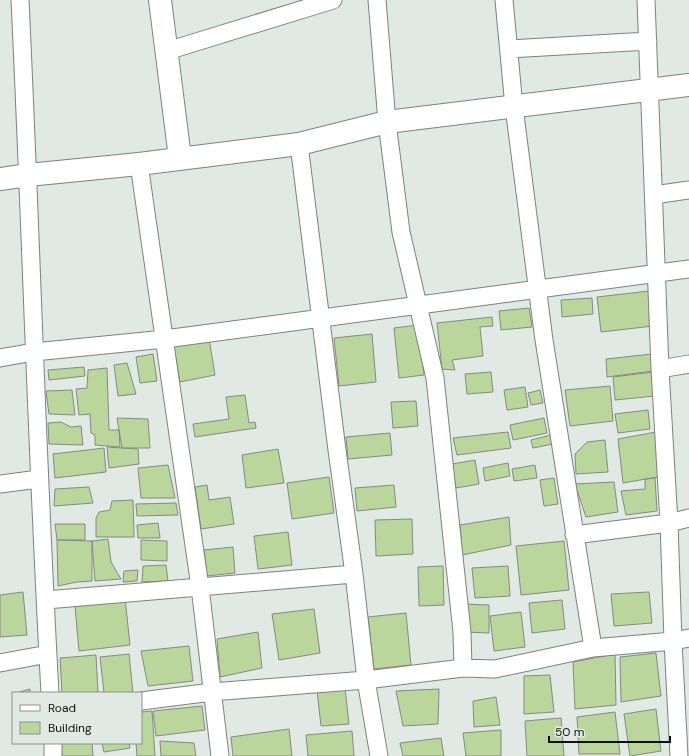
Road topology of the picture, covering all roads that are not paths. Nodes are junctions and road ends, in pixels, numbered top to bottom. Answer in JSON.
{"nodes":[{"id":1,"x":20,"y":0,"type":"edge"},
{"id":2,"x":160,"y":0,"type":"edge"},
{"id":3,"x":333,"y":0,"type":"edge"},
{"id":4,"x":377,"y":0,"type":"edge"},
{"id":5,"x":504,"y":0,"type":"edge"},
{"id":6,"x":646,"y":0,"type":"edge"},
{"id":7,"x":296,"y":6,"type":"edge"},
{"id":8,"x":648,"y":41,"type":"junction"},
{"id":9,"x":509,"y":49,"type":"junction"},
{"id":10,"x":167,"y":51,"type":"junction"},
{"id":11,"x":689,"y":85,"type":"edge"},
{"id":12,"x":650,"y":90,"type":"junction"},
{"id":13,"x":514,"y":107,"type":"junction"},
{"id":14,"x":387,"y":122,"type":"junction"},
{"id":15,"x":299,"y":144,"type":"junction"},
{"id":16,"x":180,"y":158,"type":"junction"},
{"id":17,"x":139,"y":164,"type":"junction"},
{"id":18,"x":28,"y":175,"type":"junction"},
{"id":19,"x":0,"y":180,"type":"edge"},
{"id":20,"x":689,"y":190,"type":"edge"},
{"id":21,"x":654,"y":195,"type":"junction"},
{"id":22,"x":689,"y":269,"type":"edge"},
{"id":23,"x":657,"y":274,"type":"junction"},
{"id":24,"x":537,"y":289,"type":"junction"},
{"id":25,"x":418,"y":305,"type":"junction"},
{"id":26,"x":321,"y":318,"type":"junction"},
{"id":27,"x":164,"y":339,"type":"junction"},
{"id":28,"x":34,"y":352,"type":"junction"},
{"id":29,"x":0,"y":358,"type":"edge"},
{"id":30,"x":689,"y":364,"type":"edge"},
{"id":31,"x":660,"y":369,"type":"junction"},
{"id":32,"x":39,"y":479,"type":"junction"},
{"id":33,"x":0,"y":484,"type":"edge"},
{"id":34,"x":689,"y":518,"type":"edge"},
{"id":35,"x":669,"y":523,"type":"junction"},
{"id":36,"x":574,"y":535,"type":"junction"},
{"id":37,"x":354,"y":574,"type":"junction"},
{"id":38,"x":200,"y":587,"type":"junction"},
{"id":39,"x":46,"y":600,"type":"junction"},
{"id":40,"x":689,"y":638,"type":"edge"},
{"id":41,"x":672,"y":641,"type":"junction"},
{"id":42,"x":593,"y":648,"type":"junction"},
{"id":43,"x":48,"y":654,"type":"junction"},
{"id":44,"x":0,"y":663,"type":"edge"},
{"id":45,"x":463,"y":668,"type":"junction"},
{"id":46,"x":366,"y":680,"type":"junction"},
{"id":47,"x":50,"y":692,"type":"edge"},
{"id":48,"x":212,"y":692,"type":"junction"},
{"id":49,"x":142,"y":701,"type":"edge"},
{"id":50,"x":53,"y":744,"type":"edge"},
{"id":51,"x":53,"y":756,"type":"edge"},
{"id":52,"x":220,"y":756,"type":"edge"},
{"id":53,"x":379,"y":756,"type":"edge"},
{"id":54,"x":679,"y":756,"type":"edge"}],
"edges":[{"from":1,"to":18,"type":"street"},
{"from":2,"to":10,"type":"street"},
{"from":3,"to":7,"type":"street"},
{"from":4,"to":14,"type":"street"},
{"from":5,"to":9,"type":"street"},
{"from":6,"to":8,"type":"street"},
{"from":7,"to":10,"type":"street"},
{"from":8,"to":9,"type":"street"},
{"from":8,"to":12,"type":"street"},
{"from":9,"to":13,"type":"street"},
{"from":10,"to":16,"type":"street"},
{"from":11,"to":12,"type":"street"},
{"from":12,"to":13,"type":"street"},
{"from":12,"to":21,"type":"street"},
{"from":13,"to":14,"type":"street"},
{"from":13,"to":24,"type":"street"},
{"from":14,"to":15,"type":"street"},
{"from":14,"to":25,"type":"street"},
{"from":15,"to":16,"type":"street"},
{"from":15,"to":26,"type":"street"},
{"from":16,"to":17,"type":"street"},
{"from":17,"to":18,"type":"street"},
{"from":17,"to":27,"type":"street"},
{"from":18,"to":19,"type":"street"},
{"from":18,"to":28,"type":"street"},
{"from":20,"to":21,"type":"street"},
{"from":21,"to":23,"type":"street"},
{"from":22,"to":23,"type":"street"},
{"from":23,"to":24,"type":"street"},
{"from":23,"to":31,"type":"street"},
{"from":24,"to":25,"type":"street"},
{"from":24,"to":36,"type":"street"},
{"from":25,"to":26,"type":"street"},
{"from":25,"to":45,"type":"street"},
{"from":26,"to":27,"type":"street"},
{"from":26,"to":37,"type":"street"},
{"from":27,"to":28,"type":"street"},
{"from":27,"to":38,"type":"street"},
{"from":28,"to":29,"type":"street"},
{"from":28,"to":32,"type":"street"},
{"from":30,"to":31,"type":"street"},
{"from":31,"to":35,"type":"street"},
{"from":32,"to":33,"type":"street"},
{"from":32,"to":39,"type":"street"},
{"from":34,"to":35,"type":"street"},
{"from":35,"to":36,"type":"street"},
{"from":35,"to":41,"type":"street"},
{"from":36,"to":42,"type":"street"},
{"from":37,"to":38,"type":"street"},
{"from":37,"to":46,"type":"street"},
{"from":38,"to":39,"type":"street"},
{"from":38,"to":48,"type":"street"},
{"from":39,"to":43,"type":"street"},
{"from":40,"to":41,"type":"street"},
{"from":41,"to":42,"type":"street"},
{"from":41,"to":54,"type":"street"},
{"from":42,"to":45,"type":"street"},
{"from":43,"to":44,"type":"street"},
{"from":43,"to":47,"type":"street"},
{"from":45,"to":46,"type":"street"},
{"from":46,"to":48,"type":"street"},
{"from":46,"to":53,"type":"street"},
{"from":48,"to":49,"type":"street"},
{"from":48,"to":52,"type":"street"},
{"from":50,"to":51,"type":"street"}]}
